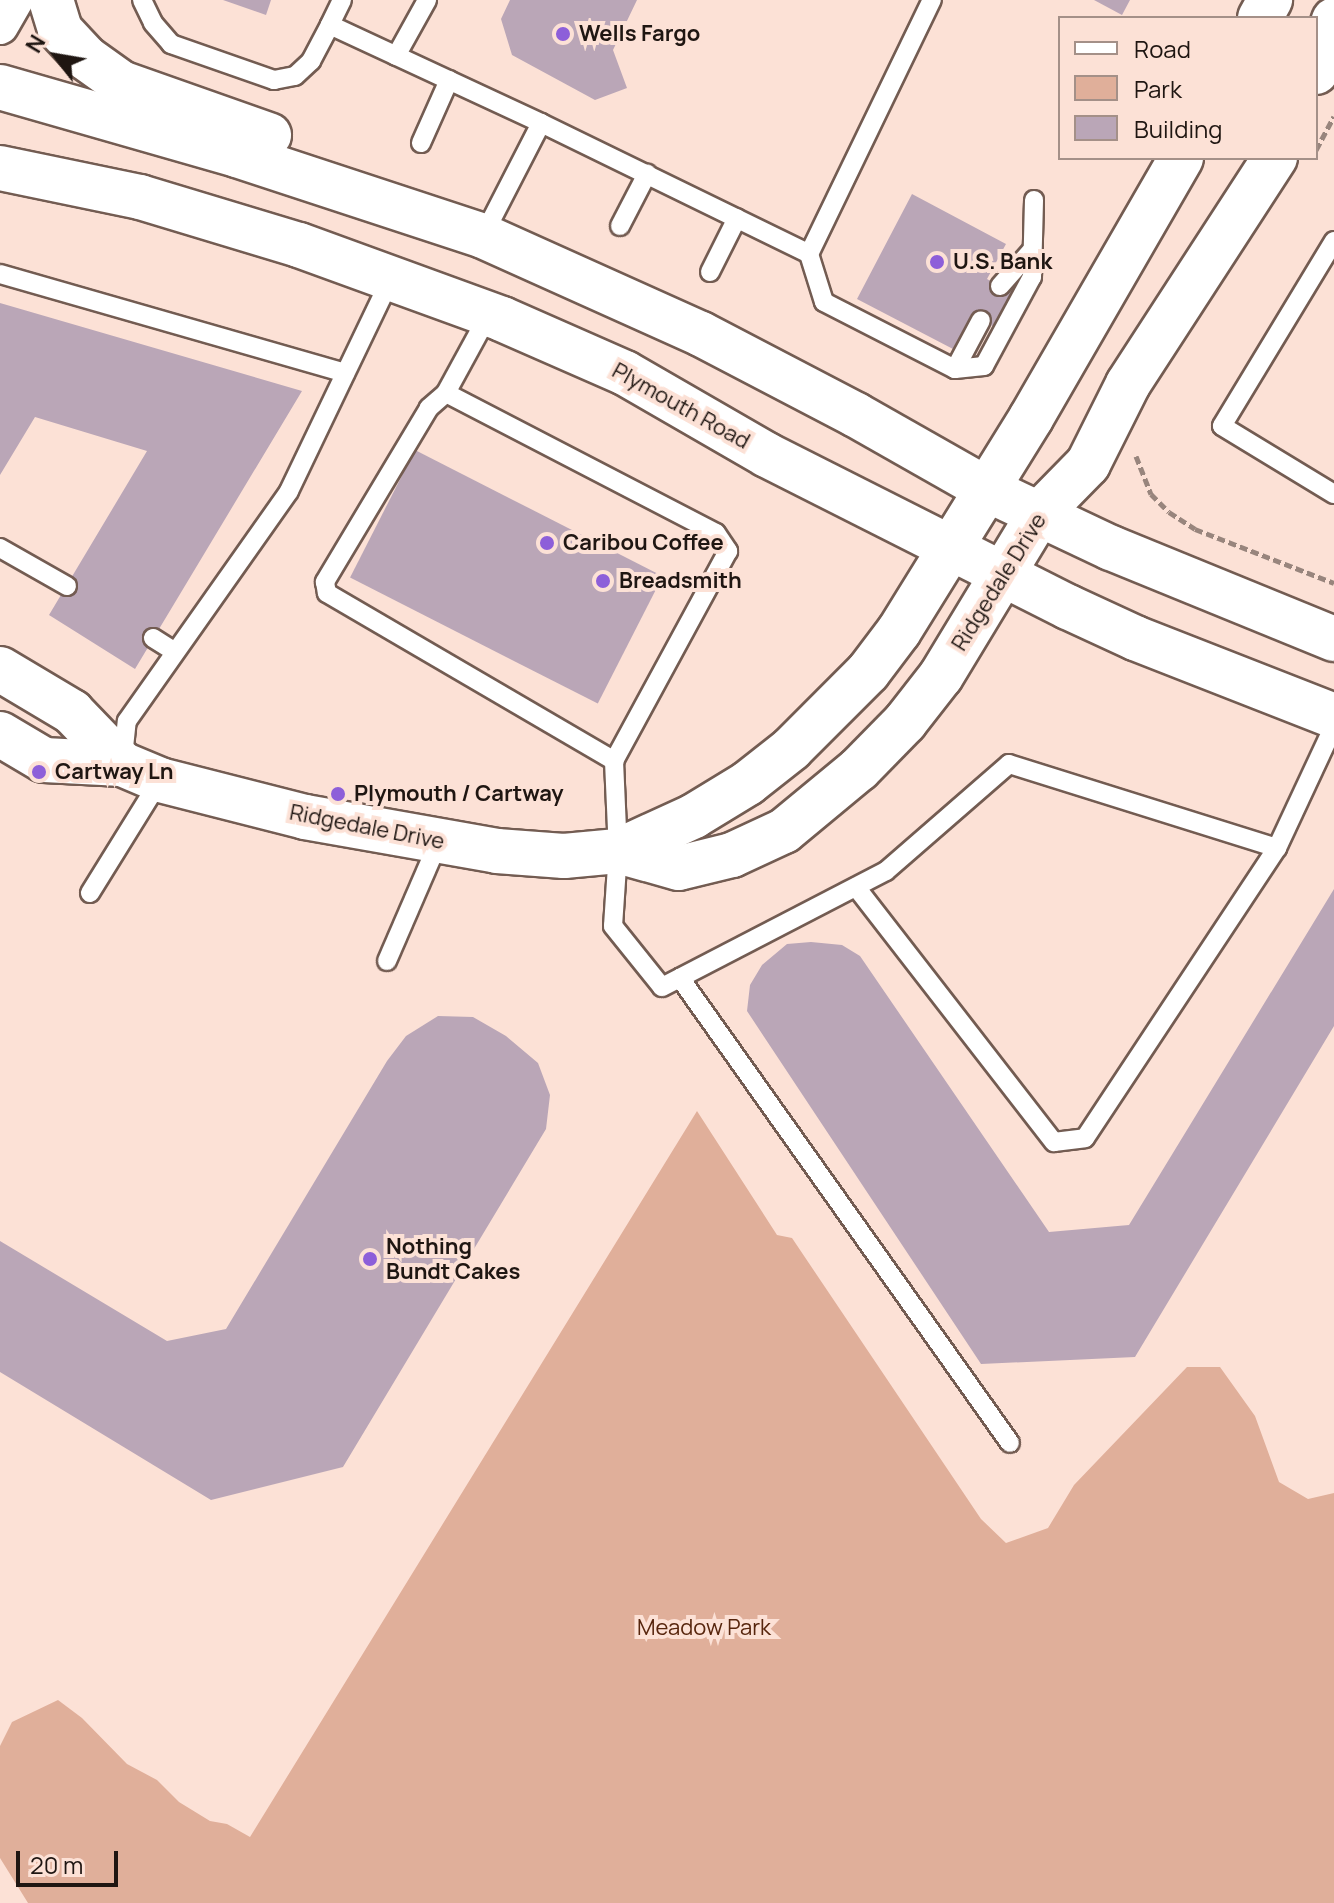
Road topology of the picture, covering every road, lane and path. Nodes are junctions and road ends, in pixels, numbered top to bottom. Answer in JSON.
{"nodes":[{"id":1,"x":15,"y":0,"type":"edge"},
{"id":2,"x":51,"y":0,"type":"edge"},
{"id":3,"x":142,"y":0,"type":"edge"},
{"id":4,"x":342,"y":0,"type":"edge"},
{"id":5,"x":427,"y":0,"type":"edge"},
{"id":6,"x":932,"y":0,"type":"edge"},
{"id":7,"x":1334,"y":20,"type":"edge"},
{"id":8,"x":330,"y":25,"type":"junction"},
{"id":9,"x":0,"y":26,"type":"edge"},
{"id":10,"x":396,"y":56,"type":"junction"},
{"id":11,"x":1318,"y":66,"type":"edge"},
{"id":12,"x":449,"y":80,"type":"junction"},
{"id":13,"x":0,"y":87,"type":"edge"},
{"id":14,"x":1334,"y":116,"type":"edge"},
{"id":15,"x":541,"y":123,"type":"junction"},
{"id":16,"x":421,"y":143,"type":"dead end"},
{"id":17,"x":1318,"y":146,"type":"edge"},
{"id":18,"x":1180,"y":160,"type":"edge"},
{"id":19,"x":1274,"y":160,"type":"edge"},
{"id":20,"x":0,"y":168,"type":"edge"},
{"id":21,"x":647,"y":174,"type":"junction"},
{"id":22,"x":1034,"y":200,"type":"dead end"},
{"id":23,"x":737,"y":218,"type":"junction"},
{"id":24,"x":620,"y":226,"type":"dead end"},
{"id":25,"x":483,"y":236,"type":"junction"},
{"id":26,"x":1334,"y":241,"type":"edge"},
{"id":27,"x":1032,"y":250,"type":"junction"},
{"id":28,"x":809,"y":254,"type":"junction"},
{"id":29,"x":710,"y":272,"type":"dead end"},
{"id":30,"x":0,"y":274,"type":"edge"},
{"id":31,"x":391,"y":277,"type":"junction"},
{"id":32,"x":1000,"y":286,"type":"dead end"},
{"id":33,"x":489,"y":314,"type":"junction"},
{"id":34,"x":981,"y":320,"type":"dead end"},
{"id":35,"x":955,"y":369,"type":"junction"},
{"id":36,"x":345,"y":373,"type":"junction"},
{"id":37,"x":446,"y":393,"type":"junction"},
{"id":38,"x":1141,"y":477,"type":"dead end"},
{"id":39,"x":986,"y":489,"type":"junction"},
{"id":40,"x":1334,"y":494,"type":"edge"},
{"id":41,"x":1039,"y":514,"type":"junction"},
{"id":42,"x":950,"y":547,"type":"junction"},
{"id":43,"x":0,"y":548,"type":"edge"},
{"id":44,"x":1003,"y":574,"type":"junction"},
{"id":45,"x":1334,"y":583,"type":"edge"},
{"id":46,"x":67,"y":586,"type":"dead end"},
{"id":47,"x":153,"y":638,"type":"dead end"},
{"id":48,"x":1334,"y":639,"type":"edge"},
{"id":49,"x":175,"y":652,"type":"junction"},
{"id":50,"x":0,"y":669,"type":"edge"},
{"id":51,"x":1334,"y":716,"type":"edge"},
{"id":52,"x":1334,"y":726,"type":"edge"},
{"id":53,"x":0,"y":734,"type":"edge"},
{"id":54,"x":614,"y":761,"type":"junction"},
{"id":55,"x":141,"y":772,"type":"junction"},
{"id":56,"x":439,"y":841,"type":"junction"},
{"id":57,"x":1277,"y":848,"type":"junction"},
{"id":58,"x":618,"y":851,"type":"junction"},
{"id":59,"x":856,"y":887,"type":"junction"},
{"id":60,"x":90,"y":893,"type":"dead end"},
{"id":61,"x":387,"y":961,"type":"dead end"},
{"id":62,"x":680,"y":978,"type":"junction"},
{"id":63,"x":1010,"y":1443,"type":"dead end"}],
"edges":[{"from":1,"to":9,"type":"street"},
{"from":2,"to":25,"type":"main road"},
{"from":3,"to":8,"type":"lane"},
{"from":4,"to":8,"type":"lane"},
{"from":5,"to":10,"type":"lane"},
{"from":6,"to":28,"type":"lane"},
{"from":7,"to":11,"type":"main road"},
{"from":8,"to":10,"type":"lane"},
{"from":10,"to":12,"type":"lane"},
{"from":12,"to":15,"type":"lane"},
{"from":12,"to":16,"type":"lane"},
{"from":13,"to":25,"type":"main road"},
{"from":14,"to":17,"type":"path"},
{"from":15,"to":21,"type":"lane"},
{"from":15,"to":25,"type":"lane"},
{"from":18,"to":39,"type":"main road","name":"Ridgedale Drive"},
{"from":19,"to":41,"type":"main road","name":"Ridgedale Drive"},
{"from":20,"to":31,"type":"main road","name":"Plymouth Road"},
{"from":21,"to":23,"type":"lane"},
{"from":21,"to":24,"type":"lane"},
{"from":22,"to":27,"type":"lane"},
{"from":23,"to":28,"type":"lane"},
{"from":23,"to":29,"type":"lane"},
{"from":25,"to":39,"type":"main road"},
{"from":26,"to":40,"type":"lane"},
{"from":27,"to":32,"type":"lane"},
{"from":27,"to":35,"type":"lane"},
{"from":28,"to":35,"type":"lane"},
{"from":30,"to":36,"type":"lane"},
{"from":31,"to":33,"type":"main road","name":"Plymouth Road"},
{"from":31,"to":36,"type":"lane"},
{"from":33,"to":37,"type":"lane"},
{"from":33,"to":42,"type":"main road","name":"Plymouth Road"},
{"from":34,"to":35,"type":"lane"},
{"from":36,"to":49,"type":"lane"},
{"from":37,"to":54,"type":"lane"},
{"from":37,"to":54,"type":"lane"},
{"from":38,"to":45,"type":"path"},
{"from":39,"to":41,"type":"main road"},
{"from":39,"to":42,"type":"main road","name":"Ridgedale Drive"},
{"from":41,"to":44,"type":"main road","name":"Ridgedale Drive"},
{"from":41,"to":48,"type":"main road"},
{"from":42,"to":44,"type":"main road","name":"Plymouth Road"},
{"from":42,"to":58,"type":"main road","name":"Ridgedale Drive"},
{"from":43,"to":46,"type":"lane"},
{"from":44,"to":51,"type":"main road","name":"Plymouth Road"},
{"from":44,"to":58,"type":"main road","name":"Ridgedale Drive"},
{"from":47,"to":49,"type":"lane"},
{"from":49,"to":55,"type":"lane"},
{"from":50,"to":55,"type":"main road"},
{"from":52,"to":57,"type":"lane"},
{"from":53,"to":55,"type":"main road","name":"Ridgedale Drive"},
{"from":54,"to":58,"type":"lane"},
{"from":55,"to":56,"type":"main road","name":"Ridgedale Drive"},
{"from":55,"to":60,"type":"lane"},
{"from":56,"to":58,"type":"main road","name":"Ridgedale Drive"},
{"from":56,"to":61,"type":"lane"},
{"from":57,"to":59,"type":"lane"},
{"from":57,"to":59,"type":"lane"},
{"from":58,"to":62,"type":"lane"},
{"from":59,"to":62,"type":"lane"},
{"from":62,"to":63,"type":"lane"}]}
